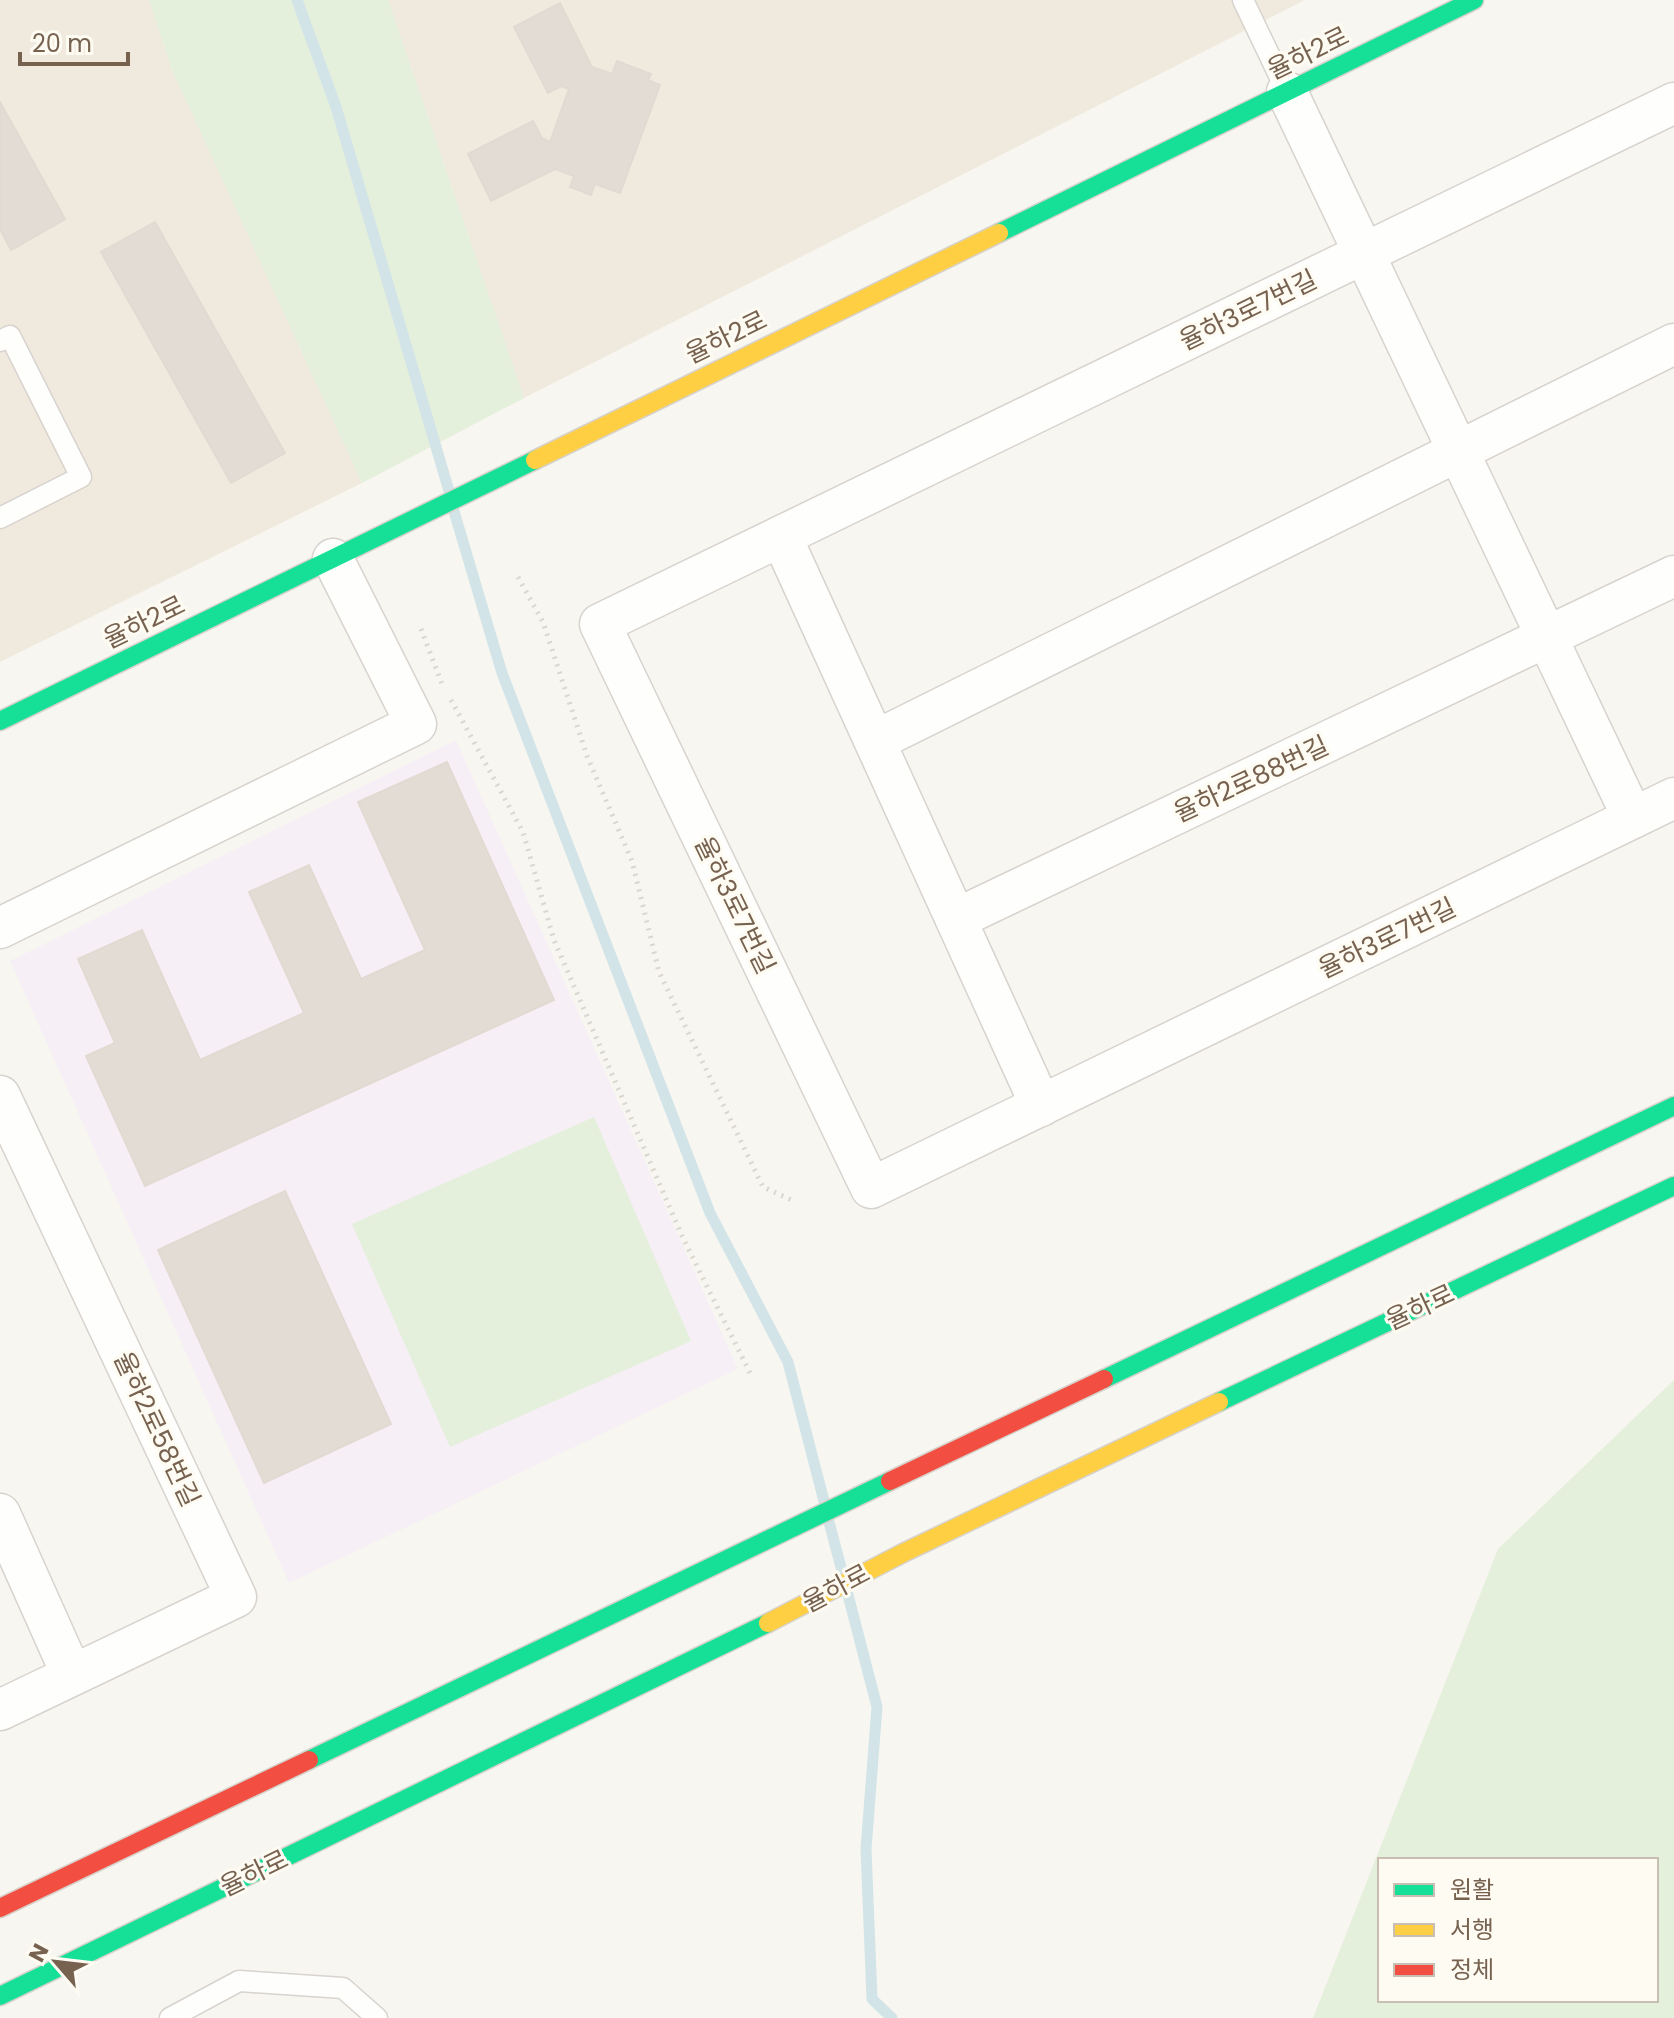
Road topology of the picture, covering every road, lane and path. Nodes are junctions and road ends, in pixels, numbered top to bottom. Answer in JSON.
{"nodes":[{"id":1,"x":1243,"y":0,"type":"edge"},
{"id":2,"x":1474,"y":0,"type":"edge"},
{"id":3,"x":1287,"y":92,"type":"junction"},
{"id":4,"x":1674,"y":103,"type":"edge"},
{"id":5,"x":1364,"y":254,"type":"junction"},
{"id":6,"x":0,"y":341,"type":"edge"},
{"id":7,"x":1674,"y":344,"type":"edge"},
{"id":8,"x":1459,"y":453,"type":"junction"},
{"id":9,"x":0,"y":518,"type":"edge"},
{"id":10,"x":781,"y":536,"type":"junction"},
{"id":11,"x":333,"y":559,"type":"junction"},
{"id":12,"x":1674,"y":576,"type":"edge"},
{"id":13,"x":518,"y":577,"type":"dead end"},
{"id":14,"x":421,"y":629,"type":"dead end"},
{"id":15,"x":1547,"y":639,"type":"junction"},
{"id":16,"x":0,"y":721,"type":"edge"},
{"id":17,"x":875,"y":741,"type":"junction"},
{"id":18,"x":1674,"y":798,"type":"edge"},
{"id":19,"x":1633,"y":818,"type":"junction"},
{"id":20,"x":956,"y":919,"type":"junction"},
{"id":21,"x":0,"y":928,"type":"edge"},
{"id":22,"x":0,"y":1096,"type":"edge"},
{"id":23,"x":1041,"y":1106,"type":"junction"},
{"id":24,"x":1674,"y":1106,"type":"edge"},
{"id":25,"x":1674,"y":1186,"type":"edge"},
{"id":26,"x":796,"y":1202,"type":"dead end"},
{"id":27,"x":751,"y":1375,"type":"dead end"},
{"id":28,"x":0,"y":1514,"type":"edge"},
{"id":29,"x":72,"y":1675,"type":"junction"},
{"id":30,"x":0,"y":1710,"type":"edge"},
{"id":31,"x":0,"y":1908,"type":"edge"},
{"id":32,"x":0,"y":1996,"type":"edge"},
{"id":33,"x":170,"y":2018,"type":"edge"},
{"id":34,"x":377,"y":2018,"type":"edge"}],
"edges":[{"from":1,"to":3,"type":"lane"},
{"from":2,"to":3,"type":"main road","name":"율하2로"},
{"from":3,"to":5,"type":"street"},
{"from":3,"to":11,"type":"main road","name":"율하2로"},
{"from":4,"to":5,"type":"street","name":"율하3로7번길"},
{"from":5,"to":8,"type":"street"},
{"from":5,"to":10,"type":"street","name":"율하3로7번길"},
{"from":6,"to":9,"type":"lane"},
{"from":7,"to":8,"type":"street"},
{"from":8,"to":15,"type":"street"},
{"from":8,"to":17,"type":"street"},
{"from":10,"to":17,"type":"street"},
{"from":10,"to":23,"type":"street","name":"율하3로7번길"},
{"from":11,"to":16,"type":"main road","name":"율하2로"},
{"from":11,"to":21,"type":"street"},
{"from":12,"to":15,"type":"street"},
{"from":13,"to":26,"type":"path"},
{"from":14,"to":27,"type":"path"},
{"from":15,"to":19,"type":"street"},
{"from":15,"to":20,"type":"street","name":"율하2로88번길"},
{"from":17,"to":20,"type":"street"},
{"from":18,"to":19,"type":"street","name":"율하3로7번길"},
{"from":19,"to":23,"type":"street","name":"율하3로7번길"},
{"from":20,"to":23,"type":"street"},
{"from":22,"to":29,"type":"street","name":"율하2로58번길"},
{"from":24,"to":31,"type":"main road"},
{"from":25,"to":32,"type":"main road","name":"율하로"},
{"from":28,"to":29,"type":"street"},
{"from":29,"to":30,"type":"street","name":"율하2로58번길"},
{"from":33,"to":34,"type":"lane"}]}
